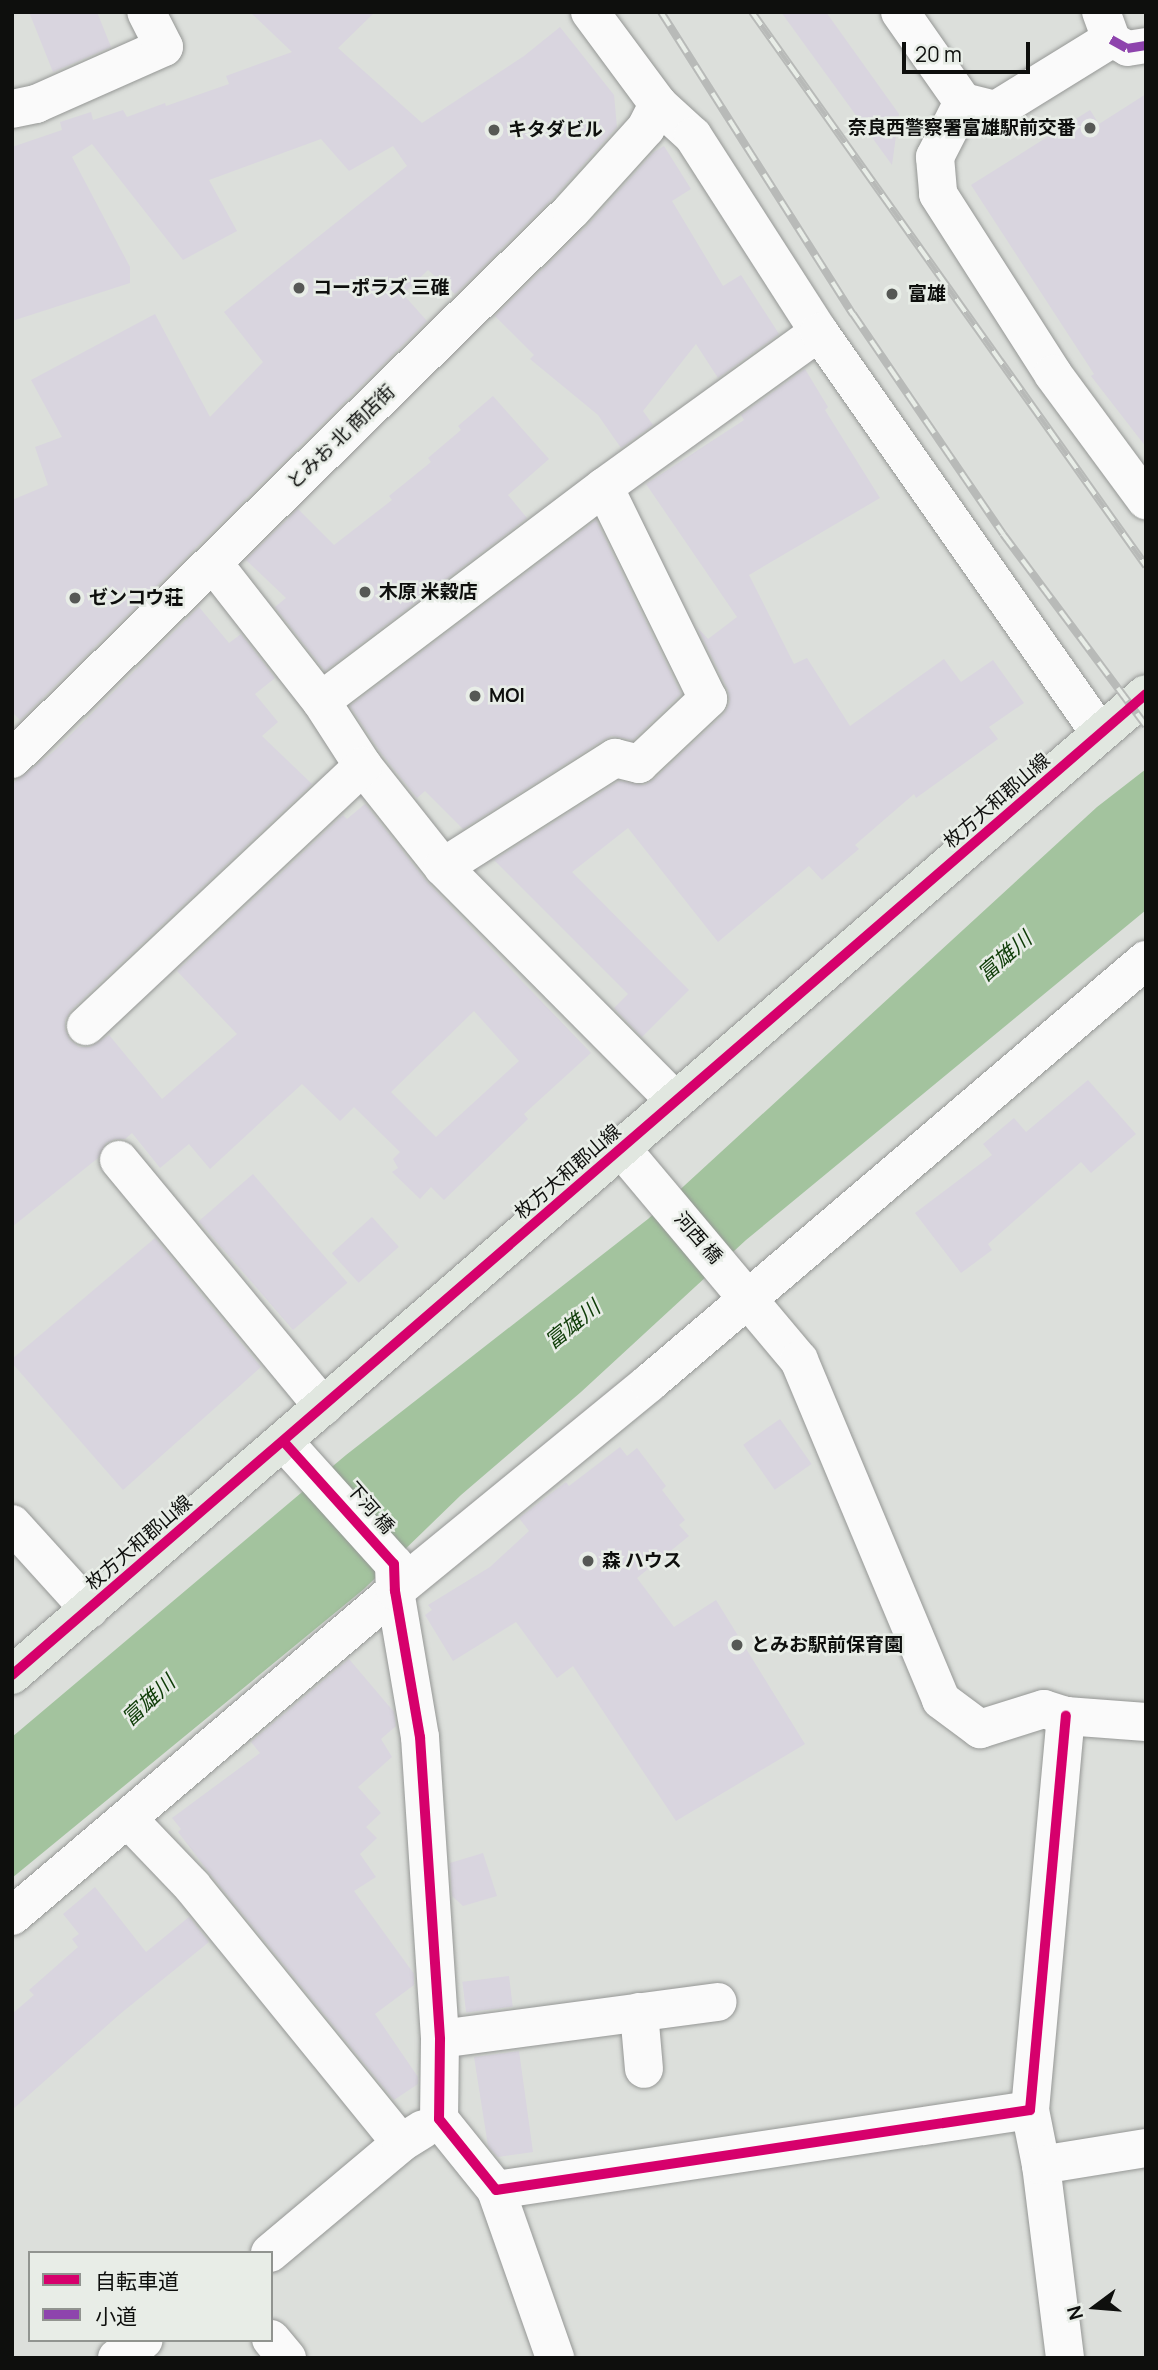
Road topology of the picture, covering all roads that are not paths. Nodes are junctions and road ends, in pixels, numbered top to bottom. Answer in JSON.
{"nodes":[{"id":1,"x":146,"y":12,"type":"edge"},
{"id":2,"x":590,"y":12,"type":"edge"},
{"id":3,"x":900,"y":12,"type":"edge"},
{"id":4,"x":1119,"y":32,"type":"edge"},
{"id":5,"x":963,"y":102,"type":"junction"},
{"id":6,"x":658,"y":104,"type":"junction"},
{"id":7,"x":12,"y":109,"type":"edge"},
{"id":8,"x":819,"y":332,"type":"junction"},
{"id":9,"x":604,"y":487,"type":"junction"},
{"id":10,"x":1146,"y":500,"type":"edge"},
{"id":11,"x":213,"y":563,"type":"junction"},
{"id":12,"x":1146,"y":694,"type":"edge"},
{"id":13,"x":321,"y":702,"type":"junction"},
{"id":14,"x":1100,"y":734,"type":"junction"},
{"id":15,"x":12,"y":759,"type":"edge"},
{"id":16,"x":363,"y":766,"type":"junction"},
{"id":17,"x":443,"y":867,"type":"junction"},
{"id":18,"x":1146,"y":960,"type":"edge"},
{"id":19,"x":86,"y":1026,"type":"dead end"},
{"id":20,"x":675,"y":1101,"type":"junction"},
{"id":21,"x":621,"y":1148,"type":"junction"},
{"id":22,"x":119,"y":1160,"type":"dead end"},
{"id":23,"x":738,"y":1285,"type":"junction"},
{"id":24,"x":323,"y":1407,"type":"junction"},
{"id":25,"x":284,"y":1441,"type":"junction"},
{"id":26,"x":12,"y":1524,"type":"edge"},
{"id":27,"x":395,"y":1577,"type":"junction"},
{"id":28,"x":89,"y":1609,"type":"junction"},
{"id":29,"x":12,"y":1675,"type":"edge"},
{"id":30,"x":1144,"y":1714,"type":"edge"},
{"id":31,"x":1066,"y":1716,"type":"junction"},
{"id":32,"x":128,"y":1819,"type":"junction"},
{"id":33,"x":12,"y":1916,"type":"edge"},
{"id":34,"x":718,"y":2002,"type":"dead end"},
{"id":35,"x":639,"y":2012,"type":"junction"},
{"id":36,"x":440,"y":2039,"type":"junction"},
{"id":37,"x":644,"y":2069,"type":"dead end"},
{"id":38,"x":1030,"y":2110,"type":"junction"},
{"id":39,"x":439,"y":2119,"type":"junction"},
{"id":40,"x":401,"y":2143,"type":"junction"},
{"id":41,"x":1146,"y":2148,"type":"edge"},
{"id":42,"x":1041,"y":2165,"type":"junction"},
{"id":43,"x":496,"y":2190,"type":"junction"},
{"id":44,"x":272,"y":2251,"type":"edge"},
{"id":45,"x":273,"y":2341,"type":"edge"},
{"id":46,"x":141,"y":2342,"type":"edge"},
{"id":47,"x":117,"y":2358,"type":"edge"},
{"id":48,"x":287,"y":2358,"type":"edge"},
{"id":49,"x":555,"y":2358,"type":"edge"},
{"id":50,"x":1065,"y":2358,"type":"edge"}],
"edges":[{"from":1,"to":7,"type":"street"},
{"from":2,"to":6,"type":"street"},
{"from":3,"to":5,"type":"street"},
{"from":4,"to":5,"type":"street"},
{"from":5,"to":10,"type":"street"},
{"from":6,"to":8,"type":"street"},
{"from":6,"to":11,"type":"street","name":"とみお 北 商店街"},
{"from":8,"to":9,"type":"street"},
{"from":8,"to":14,"type":"street"},
{"from":9,"to":13,"type":"street"},
{"from":9,"to":17,"type":"street"},
{"from":11,"to":13,"type":"street"},
{"from":11,"to":15,"type":"street","name":"とみお 北 商店街"},
{"from":12,"to":14,"type":"main road","name":"枚方大和郡山線"},
{"from":13,"to":16,"type":"street"},
{"from":14,"to":20,"type":"main road","name":"枚方大和郡山線"},
{"from":16,"to":17,"type":"street"},
{"from":16,"to":19,"type":"street"},
{"from":17,"to":20,"type":"street"},
{"from":18,"to":23,"type":"street"},
{"from":20,"to":21,"type":"main road","name":"枚方大和郡山線"},
{"from":21,"to":23,"type":"street","name":"河西 橋"},
{"from":21,"to":24,"type":"main road","name":"枚方大和郡山線"},
{"from":22,"to":24,"type":"street"},
{"from":23,"to":27,"type":"street"},
{"from":23,"to":31,"type":"street","name":"河西 橋"},
{"from":24,"to":25,"type":"main road","name":"枚方大和郡山線"},
{"from":25,"to":27,"type":"street","name":"下河 橋"},
{"from":25,"to":28,"type":"main road","name":"枚方大和郡山線"},
{"from":26,"to":28,"type":"street"},
{"from":27,"to":32,"type":"street"},
{"from":27,"to":36,"type":"street"},
{"from":28,"to":29,"type":"main road","name":"枚方大和郡山線"},
{"from":30,"to":31,"type":"street"},
{"from":31,"to":38,"type":"street"},
{"from":32,"to":33,"type":"street"},
{"from":32,"to":40,"type":"street"},
{"from":34,"to":35,"type":"street"},
{"from":35,"to":36,"type":"street"},
{"from":35,"to":37,"type":"street"},
{"from":36,"to":39,"type":"street"},
{"from":38,"to":42,"type":"street"},
{"from":38,"to":43,"type":"street"},
{"from":39,"to":40,"type":"street"},
{"from":39,"to":43,"type":"street"},
{"from":40,"to":44,"type":"street"},
{"from":41,"to":42,"type":"street"},
{"from":42,"to":50,"type":"street"},
{"from":43,"to":49,"type":"street"},
{"from":45,"to":48,"type":"street"},
{"from":46,"to":47,"type":"street"}]}
